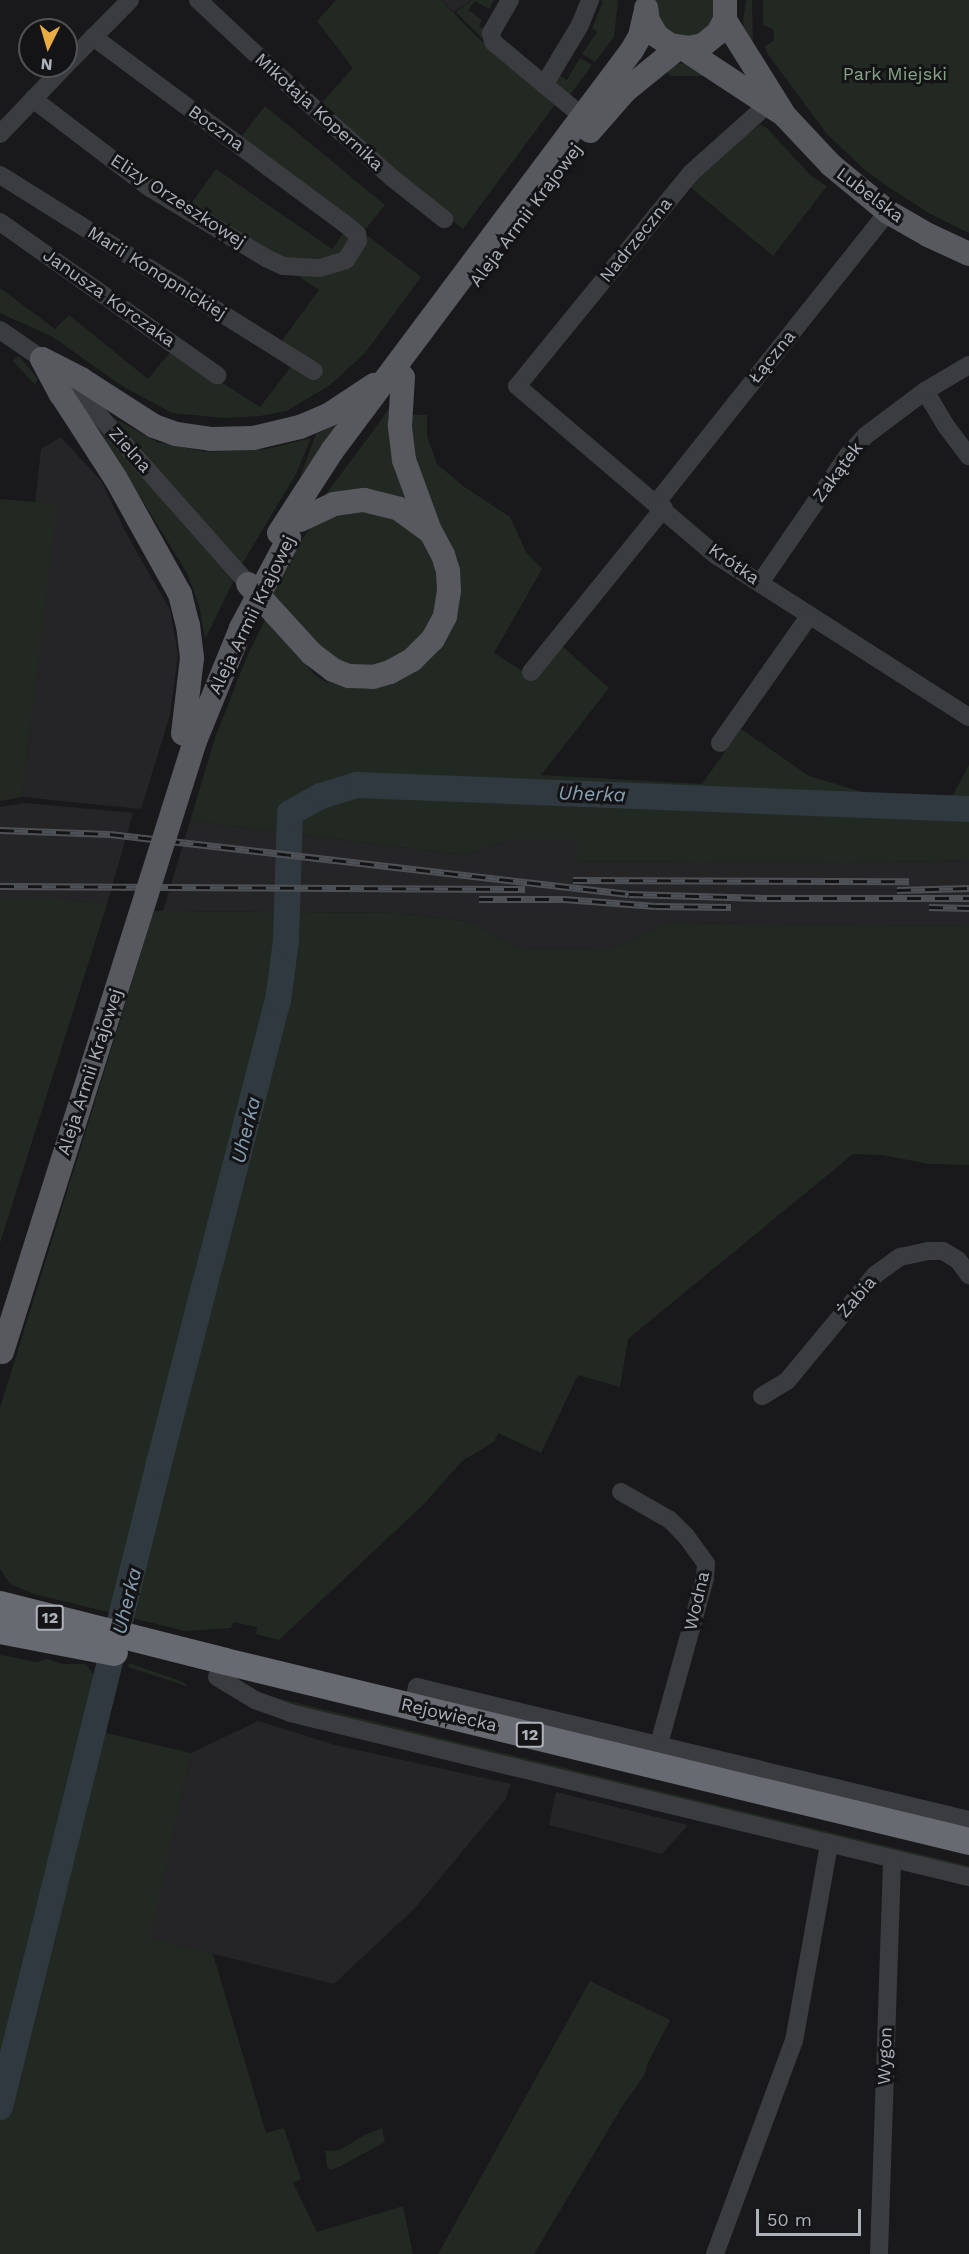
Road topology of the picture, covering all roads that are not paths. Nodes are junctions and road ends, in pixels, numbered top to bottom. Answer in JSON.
{"nodes":[{"id":1,"x":130,"y":0,"type":"edge"},
{"id":2,"x":198,"y":0,"type":"edge"},
{"id":3,"x":510,"y":0,"type":"edge"},
{"id":4,"x":590,"y":0,"type":"edge"},
{"id":5,"x":647,"y":3,"type":"edge"},
{"id":6,"x":727,"y":8,"type":"edge"},
{"id":7,"x":93,"y":38,"type":"junction"},
{"id":8,"x":681,"y":48,"type":"junction"},
{"id":9,"x":78,"y":54,"type":"edge"},
{"id":10,"x":54,"y":78,"type":"edge"},
{"id":11,"x":544,"y":85,"type":"junction"},
{"id":12,"x":33,"y":99,"type":"junction"},
{"id":13,"x":776,"y":110,"type":"junction"},
{"id":14,"x":582,"y":116,"type":"junction"},
{"id":15,"x":0,"y":134,"type":"edge"},
{"id":16,"x":0,"y":175,"type":"edge"},
{"id":17,"x":888,"y":212,"type":"junction"},
{"id":18,"x":444,"y":219,"type":"dead end"},
{"id":19,"x":0,"y":222,"type":"edge"},
{"id":20,"x":969,"y":254,"type":"edge"},
{"id":21,"x":266,"y":258,"type":"joint"},
{"id":22,"x":0,"y":330,"type":"edge"},
{"id":23,"x":42,"y":359,"type":"junction"},
{"id":24,"x":969,"y":365,"type":"edge"},
{"id":25,"x":314,"y":371,"type":"dead end"},
{"id":26,"x":217,"y":375,"type":"dead end"},
{"id":27,"x":396,"y":376,"type":"junction"},
{"id":28,"x":517,"y":386,"type":"joint"},
{"id":29,"x":925,"y":391,"type":"junction"},
{"id":30,"x":969,"y":456,"type":"edge"},
{"id":31,"x":660,"y":505,"type":"junction"},
{"id":32,"x":289,"y":530,"type":"junction"},
{"id":33,"x":429,"y":531,"type":"junction"},
{"id":34,"x":760,"y":583,"type":"junction"},
{"id":35,"x":248,"y":584,"type":"joint"},
{"id":36,"x":810,"y":615,"type":"junction"},
{"id":37,"x":531,"y":672,"type":"dead end"},
{"id":38,"x":969,"y":717,"type":"edge"},
{"id":39,"x":183,"y":733,"type":"junction"},
{"id":40,"x":720,"y":743,"type":"dead end"},
{"id":41,"x":969,"y":1275,"type":"edge"},
{"id":42,"x":0,"y":1307,"type":"edge"},
{"id":43,"x":1,"y":1355,"type":"edge"},
{"id":44,"x":762,"y":1396,"type":"dead end"},
{"id":45,"x":621,"y":1492,"type":"dead end"},
{"id":46,"x":0,"y":1604,"type":"edge"},
{"id":47,"x":0,"y":1630,"type":"edge"},
{"id":48,"x":99,"y":1639,"type":"junction"},
{"id":49,"x":132,"y":1647,"type":"junction"},
{"id":50,"x":217,"y":1677,"type":"junction"},
{"id":51,"x":415,"y":1697,"type":"junction"},
{"id":52,"x":658,"y":1747,"type":"junction"},
{"id":53,"x":969,"y":1820,"type":"edge"},
{"id":54,"x":969,"y":1841,"type":"edge"},
{"id":55,"x":829,"y":1844,"type":"junction"},
{"id":56,"x":892,"y":1858,"type":"junction"},
{"id":57,"x":969,"y":1858,"type":"edge"},
{"id":58,"x":969,"y":1877,"type":"edge"},
{"id":59,"x":715,"y":2254,"type":"edge"},
{"id":60,"x":879,"y":2254,"type":"edge"}],
"edges":[{"from":1,"to":7,"type":"street"},
{"from":2,"to":18,"type":"street","name":"Mikołaja Kopernika"},
{"from":3,"to":11,"type":"street"},
{"from":4,"to":11,"type":"street"},
{"from":5,"to":8,"type":"main road","name":"Lubelska"},
{"from":5,"to":14,"type":"main road","name":"Aleja Armii Krajowej"},
{"from":6,"to":8,"type":"main road","name":"Aleja Armii Krajowej"},
{"from":6,"to":13,"type":"main road","name":"Lubelska"},
{"from":7,"to":9,"type":"street"},
{"from":7,"to":21,"type":"street","name":"Boczna"},
{"from":8,"to":13,"type":"main road","name":"Lubelska"},
{"from":8,"to":27,"type":"main road","name":"Aleja Armii Krajowej"},
{"from":10,"to":12,"type":"street"},
{"from":11,"to":14,"type":"street"},
{"from":12,"to":15,"type":"street"},
{"from":12,"to":21,"type":"street","name":"Elizy Orzeszkowej"},
{"from":13,"to":17,"type":"main road","name":"Lubelska"},
{"from":13,"to":28,"type":"street","name":"Nadrzeczna"},
{"from":14,"to":27,"type":"main road","name":"Aleja Armii Krajowej"},
{"from":16,"to":25,"type":"street","name":"Marii Konopnickiej"},
{"from":17,"to":20,"type":"main road","name":"Lubelska"},
{"from":17,"to":31,"type":"street","name":"Łączna"},
{"from":19,"to":26,"type":"street","name":"Janusza Korczaka"},
{"from":22,"to":23,"type":"street","name":"Zielna"},
{"from":23,"to":27,"type":"main road"},
{"from":23,"to":35,"type":"street","name":"Zielna"},
{"from":23,"to":39,"type":"main road"},
{"from":24,"to":29,"type":"street","name":"Zakątek"},
{"from":27,"to":32,"type":"main road","name":"Aleja Armii Krajowej"},
{"from":27,"to":33,"type":"main road"},
{"from":28,"to":31,"type":"street","name":"Krótka"},
{"from":29,"to":30,"type":"street"},
{"from":29,"to":34,"type":"street","name":"Zakątek"},
{"from":31,"to":34,"type":"street","name":"Krótka"},
{"from":31,"to":37,"type":"street","name":"Łączna"},
{"from":32,"to":33,"type":"main road"},
{"from":32,"to":39,"type":"main road","name":"Aleja Armii Krajowej"},
{"from":32,"to":43,"type":"main road","name":"Aleja Armii Krajowej","bridge":true},
{"from":33,"to":35,"type":"main road"},
{"from":34,"to":36,"type":"street","name":"Krótka"},
{"from":36,"to":38,"type":"street","name":"Krótka"},
{"from":36,"to":40,"type":"street"},
{"from":39,"to":42,"type":"main road","name":"Aleja Armii Krajowej"},
{"from":41,"to":44,"type":"street","name":"Żabia"},
{"from":45,"to":52,"type":"street","name":"Wodna"},
{"from":46,"to":48,"type":"highway","name":"Rejowiecka","number":"12"},
{"from":47,"to":48,"type":"highway","name":"Rejowiecka","number":"12"},
{"from":48,"to":49,"type":"highway","name":"Rejowiecka","number":"12"},
{"from":49,"to":50,"type":"highway","name":"Rejowiecka","number":"12"},
{"from":49,"to":51,"type":"highway","name":"Rejowiecka","number":"12"},
{"from":50,"to":55,"type":"street"},
{"from":50,"to":57,"type":"highway","name":"Rejowiecka","number":"12"},
{"from":51,"to":52,"type":"street"},
{"from":51,"to":54,"type":"highway","name":"Rejowiecka","number":"12"},
{"from":52,"to":53,"type":"street"},
{"from":55,"to":56,"type":"street"},
{"from":55,"to":59,"type":"street"},
{"from":56,"to":58,"type":"street"},
{"from":56,"to":60,"type":"street","name":"Wygon"}]}
